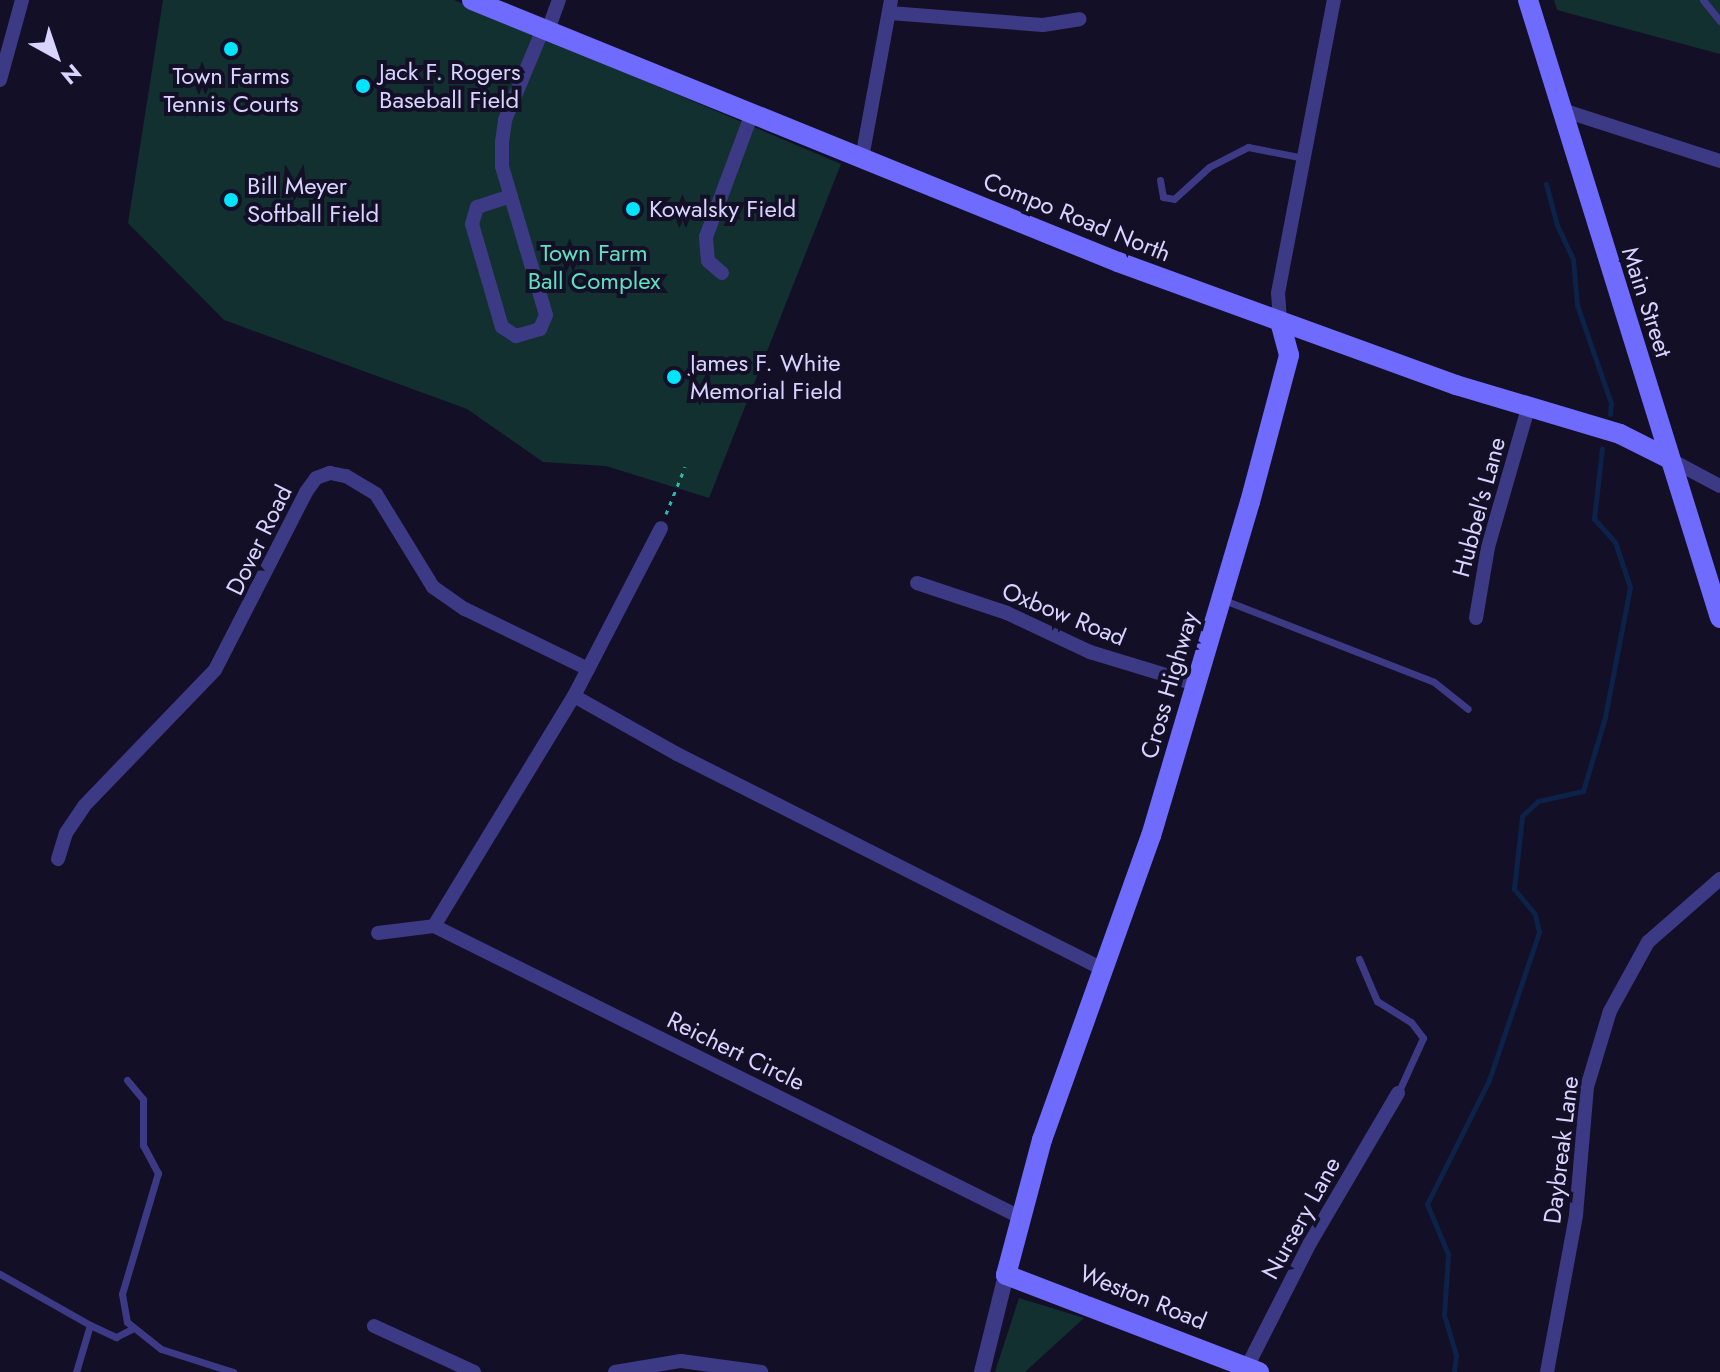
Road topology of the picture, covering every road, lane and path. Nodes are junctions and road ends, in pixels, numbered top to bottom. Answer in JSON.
{"nodes":[{"id":1,"x":22,"y":0,"type":"edge"},
{"id":2,"x":472,"y":0,"type":"edge"},
{"id":3,"x":559,"y":0,"type":"edge"},
{"id":4,"x":1334,"y":0,"type":"edge"},
{"id":5,"x":1528,"y":0,"type":"edge"},
{"id":6,"x":1703,"y":0,"type":"edge"},
{"id":7,"x":891,"y":7,"type":"edge"},
{"id":8,"x":1080,"y":19,"type":"dead end"},
{"id":9,"x":1720,"y":21,"type":"edge"},
{"id":10,"x":546,"y":30,"type":"junction"},
{"id":11,"x":0,"y":80,"type":"edge"},
{"id":12,"x":1559,"y":109,"type":"junction"},
{"id":13,"x":752,"y":113,"type":"junction"},
{"id":14,"x":862,"y":158,"type":"junction"},
{"id":15,"x":1304,"y":158,"type":"junction"},
{"id":16,"x":1720,"y":161,"type":"edge"},
{"id":17,"x":1160,"y":180,"type":"dead end"},
{"id":18,"x":511,"y":196,"type":"junction"},
{"id":19,"x":722,"y":273,"type":"dead end"},
{"id":20,"x":1280,"y":321,"type":"junction"},
{"id":21,"x":1528,"y":408,"type":"junction"},
{"id":22,"x":1670,"y":459,"type":"junction"},
{"id":23,"x":685,"y":467,"type":"dead end"},
{"id":24,"x":1720,"y":486,"type":"edge"},
{"id":25,"x":661,"y":528,"type":"joint"},
{"id":26,"x":917,"y":583,"type":"dead end"},
{"id":27,"x":1222,"y":599,"type":"junction"},
{"id":28,"x":1476,"y":618,"type":"dead end"},
{"id":29,"x":1720,"y":618,"type":"edge"},
{"id":30,"x":588,"y":669,"type":"junction"},
{"id":31,"x":1195,"y":684,"type":"junction"},
{"id":32,"x":574,"y":696,"type":"junction"},
{"id":33,"x":1468,"y":709,"type":"dead end"},
{"id":34,"x":58,"y":859,"type":"dead end"},
{"id":35,"x":1720,"y":879,"type":"edge"},
{"id":36,"x":434,"y":926,"type":"junction"},
{"id":37,"x":378,"y":933,"type":"dead end"},
{"id":38,"x":1359,"y":959,"type":"dead end"},
{"id":39,"x":1100,"y":968,"type":"junction"},
{"id":40,"x":127,"y":1080,"type":"dead end"},
{"id":41,"x":1398,"y":1093,"type":"joint"},
{"id":42,"x":1018,"y":1216,"type":"junction"},
{"id":43,"x":0,"y":1274,"type":"edge"},
{"id":44,"x":1006,"y":1275,"type":"junction"},
{"id":45,"x":90,"y":1325,"type":"junction"},
{"id":46,"x":374,"y":1326,"type":"dead end"},
{"id":47,"x":132,"y":1329,"type":"junction"},
{"id":48,"x":1253,"y":1370,"type":"edge"},
{"id":49,"x":76,"y":1372,"type":"edge"},
{"id":50,"x":233,"y":1372,"type":"edge"},
{"id":51,"x":474,"y":1372,"type":"edge"},
{"id":52,"x":615,"y":1372,"type":"edge"},
{"id":53,"x":761,"y":1372,"type":"edge"},
{"id":54,"x":982,"y":1372,"type":"edge"},
{"id":55,"x":1547,"y":1372,"type":"edge"}],
"edges":[{"from":1,"to":11,"type":"street"},
{"from":2,"to":10,"type":"main road","name":"Compo Road North"},
{"from":3,"to":10,"type":"street"},
{"from":4,"to":15,"type":"street","name":"Cross Highway"},
{"from":5,"to":12,"type":"main road","name":"Main Street"},
{"from":6,"to":9,"type":"lane"},
{"from":7,"to":8,"type":"street"},
{"from":7,"to":14,"type":"street"},
{"from":10,"to":13,"type":"main road","name":"Compo Road North"},
{"from":10,"to":18,"type":"street"},
{"from":12,"to":16,"type":"street"},
{"from":12,"to":22,"type":"main road","name":"Main Street"},
{"from":13,"to":14,"type":"main road","name":"Compo Road North"},
{"from":13,"to":19,"type":"street"},
{"from":14,"to":20,"type":"main road","name":"Compo Road North"},
{"from":15,"to":17,"type":"lane"},
{"from":15,"to":20,"type":"street","name":"Cross Highway"},
{"from":18,"to":18,"type":"street"},
{"from":20,"to":21,"type":"main road","name":"Compo Road North"},
{"from":20,"to":27,"type":"main road","name":"Cross Highway"},
{"from":21,"to":22,"type":"main road","name":"Compo Road North"},
{"from":21,"to":28,"type":"street","name":"Hubbel's Lane"},
{"from":22,"to":24,"type":"street"},
{"from":22,"to":29,"type":"main road","name":"Main Street"},
{"from":23,"to":25,"type":"path"},
{"from":25,"to":30,"type":"street"},
{"from":26,"to":31,"type":"street","name":"Oxbow Road"},
{"from":27,"to":31,"type":"main road","name":"Cross Highway"},
{"from":27,"to":33,"type":"lane"},
{"from":30,"to":32,"type":"street"},
{"from":30,"to":34,"type":"street","name":"Dover Road"},
{"from":31,"to":39,"type":"main road","name":"Cross Highway"},
{"from":32,"to":36,"type":"street"},
{"from":32,"to":39,"type":"street"},
{"from":35,"to":55,"type":"street","name":"Daybreak Lane"},
{"from":36,"to":37,"type":"street"},
{"from":36,"to":42,"type":"street","name":"Reichert Circle"},
{"from":38,"to":41,"type":"lane"},
{"from":39,"to":42,"type":"main road","name":"Cross Highway"},
{"from":40,"to":47,"type":"lane"},
{"from":41,"to":48,"type":"street","name":"Nursery Lane"},
{"from":42,"to":44,"type":"main road","name":"Cross Highway"},
{"from":43,"to":45,"type":"lane"},
{"from":44,"to":48,"type":"main road","name":"Weston Road"},
{"from":44,"to":54,"type":"street","name":"Cross Highway"},
{"from":45,"to":47,"type":"lane"},
{"from":45,"to":49,"type":"lane"},
{"from":46,"to":51,"type":"street"},
{"from":47,"to":50,"type":"lane"},
{"from":52,"to":53,"type":"street"}]}
